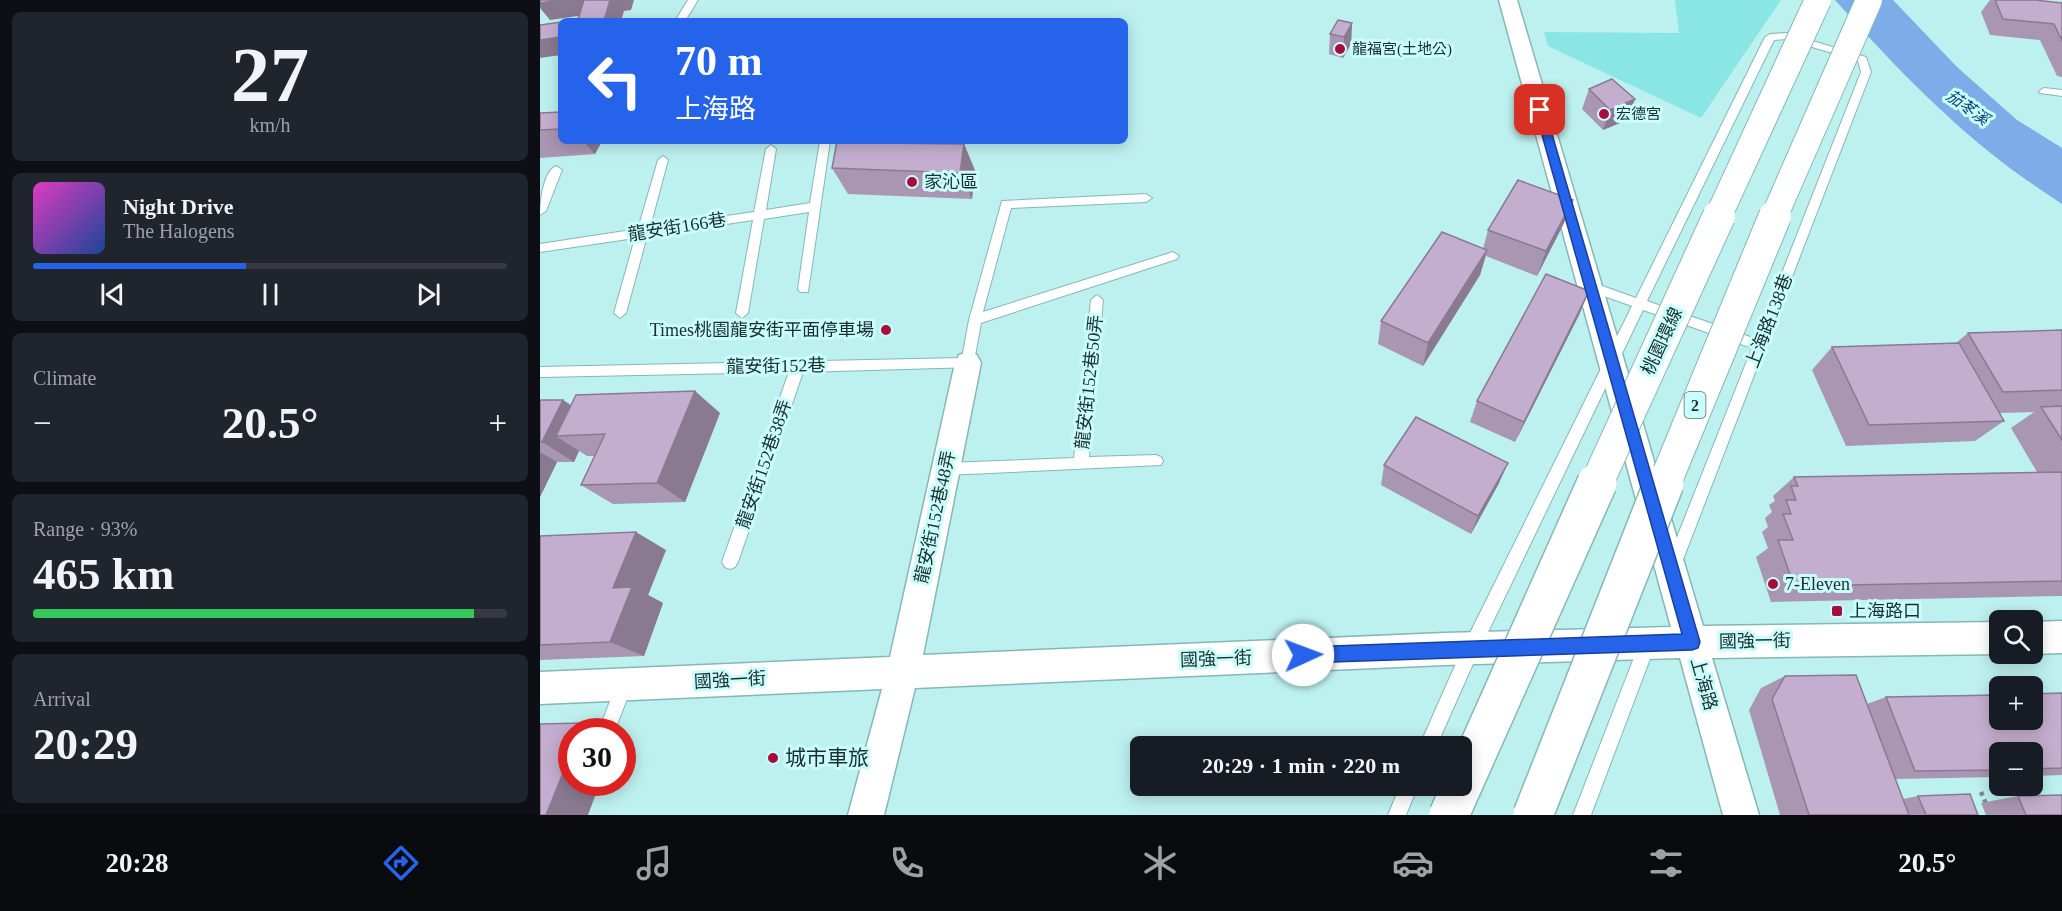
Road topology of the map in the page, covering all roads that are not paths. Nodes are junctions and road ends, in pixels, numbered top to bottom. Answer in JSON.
{"nodes":[{"id":1,"x":693,"y":0,"type":"edge"},
{"id":2,"x":1508,"y":0,"type":"edge"},
{"id":3,"x":1818,"y":0,"type":"edge"},
{"id":4,"x":1869,"y":0,"type":"edge"},
{"id":5,"x":682,"y":18,"type":"edge"},
{"id":6,"x":2044,"y":91,"type":"dead end"},
{"id":7,"x":2062,"y":93,"type":"edge"},
{"id":8,"x":824,"y":144,"type":"edge"},
{"id":9,"x":771,"y":149,"type":"dead end"},
{"id":10,"x":663,"y":160,"type":"dead end"},
{"id":11,"x":556,"y":170,"type":"dead end"},
{"id":12,"x":1146,"y":198,"type":"dead end"},
{"id":13,"x":814,"y":207,"type":"junction"},
{"id":14,"x":540,"y":211,"type":"edge"},
{"id":15,"x":759,"y":215,"type":"junction"},
{"id":16,"x":643,"y":232,"type":"junction"},
{"id":17,"x":540,"y":248,"type":"edge"},
{"id":18,"x":1173,"y":256,"type":"dead end"},
{"id":19,"x":1591,"y":287,"type":"junction"},
{"id":20,"x":804,"y":289,"type":"dead end"},
{"id":21,"x":1097,"y":300,"type":"dead end"},
{"id":22,"x":1640,"y":303,"type":"junction"},
{"id":23,"x":742,"y":313,"type":"dead end"},
{"id":24,"x":620,"y":314,"type":"dead end"},
{"id":25,"x":975,"y":320,"type":"junction"},
{"id":26,"x":1759,"y":345,"type":"junction"},
{"id":27,"x":1612,"y":361,"type":"junction"},
{"id":28,"x":968,"y":363,"type":"junction"},
{"id":29,"x":798,"y":366,"type":"junction"},
{"id":30,"x":540,"y":372,"type":"edge"},
{"id":31,"x":1156,"y":460,"type":"dead end"},
{"id":32,"x":1081,"y":464,"type":"junction"},
{"id":33,"x":946,"y":469,"type":"junction"},
{"id":34,"x":730,"y":562,"type":"dead end"},
{"id":35,"x":1672,"y":570,"type":"junction"},
{"id":36,"x":2062,"y":637,"type":"edge"},
{"id":37,"x":1989,"y":638,"type":"edge"},
{"id":38,"x":2043,"y":638,"type":"edge"},
{"id":39,"x":1692,"y":642,"type":"junction"},
{"id":40,"x":1648,"y":643,"type":"junction"},
{"id":41,"x":1471,"y":649,"type":"junction"},
{"id":42,"x":903,"y":672,"type":"junction"},
{"id":43,"x":625,"y":684,"type":"junction"},
{"id":44,"x":540,"y":688,"type":"edge"},
{"id":45,"x":612,"y":718,"type":"edge"},
{"id":46,"x":1432,"y":736,"type":"edge"},
{"id":47,"x":1405,"y":796,"type":"edge"},
{"id":48,"x":866,"y":815,"type":"edge"},
{"id":49,"x":1396,"y":815,"type":"edge"},
{"id":50,"x":1449,"y":815,"type":"edge"},
{"id":51,"x":1533,"y":815,"type":"edge"},
{"id":52,"x":1582,"y":815,"type":"edge"},
{"id":53,"x":1741,"y":815,"type":"edge"}],
"edges":[{"from":1,"to":5,"type":"lane"},
{"from":2,"to":19,"type":"street","name":"上海路"},
{"from":3,"to":50,"type":"highway","name":"桃園環線","bridge":true},
{"from":4,"to":51,"type":"highway","number":"2","bridge":true},
{"from":6,"to":7,"type":"lane"},
{"from":8,"to":13,"type":"lane"},
{"from":9,"to":15,"type":"lane"},
{"from":10,"to":16,"type":"lane"},
{"from":11,"to":14,"type":"lane"},
{"from":12,"to":25,"type":"lane"},
{"from":13,"to":15,"type":"lane","name":"龍安街166巷"},
{"from":13,"to":20,"type":"lane"},
{"from":15,"to":16,"type":"lane","name":"龍安街166巷"},
{"from":15,"to":23,"type":"lane"},
{"from":16,"to":17,"type":"lane","name":"龍安街166巷"},
{"from":16,"to":24,"type":"lane"},
{"from":18,"to":25,"type":"lane"},
{"from":19,"to":22,"type":"lane"},
{"from":19,"to":27,"type":"street","name":"上海路"},
{"from":21,"to":32,"type":"lane","name":"龍安街152巷50弄"},
{"from":22,"to":26,"type":"lane"},
{"from":22,"to":26,"type":"lane","name":"上海路138巷"},
{"from":22,"to":27,"type":"lane"},
{"from":25,"to":28,"type":"lane"},
{"from":26,"to":35,"type":"lane","name":"上海路138巷"},
{"from":27,"to":35,"type":"street","name":"上海路"},
{"from":27,"to":41,"type":"lane"},
{"from":28,"to":29,"type":"lane","name":"龍安街152巷"},
{"from":28,"to":33,"type":"street","name":"龍安街152巷48弄"},
{"from":29,"to":30,"type":"lane","name":"龍安街152巷"},
{"from":29,"to":34,"type":"lane","name":"龍安街152巷38弄"},
{"from":31,"to":32,"type":"lane","name":"龍安街152巷50弄"},
{"from":32,"to":33,"type":"lane","name":"龍安街152巷50弄"},
{"from":33,"to":42,"type":"street","name":"龍安街152巷48弄"},
{"from":35,"to":39,"type":"street","name":"上海路"},
{"from":36,"to":38,"type":"street"},
{"from":37,"to":39,"type":"street","name":"國強一街"},
{"from":39,"to":40,"type":"street","name":"國強一街"},
{"from":39,"to":53,"type":"street","name":"上海路"},
{"from":40,"to":41,"type":"street","name":"國強一街"},
{"from":40,"to":52,"type":"lane"},
{"from":41,"to":42,"type":"street","name":"國強一街"},
{"from":41,"to":46,"type":"lane"},
{"from":42,"to":43,"type":"street","name":"國強一街"},
{"from":42,"to":48,"type":"street","name":"龍安街152巷48弄"},
{"from":43,"to":44,"type":"street","name":"國強一街"},
{"from":43,"to":45,"type":"lane"},
{"from":47,"to":49,"type":"lane"}]}
